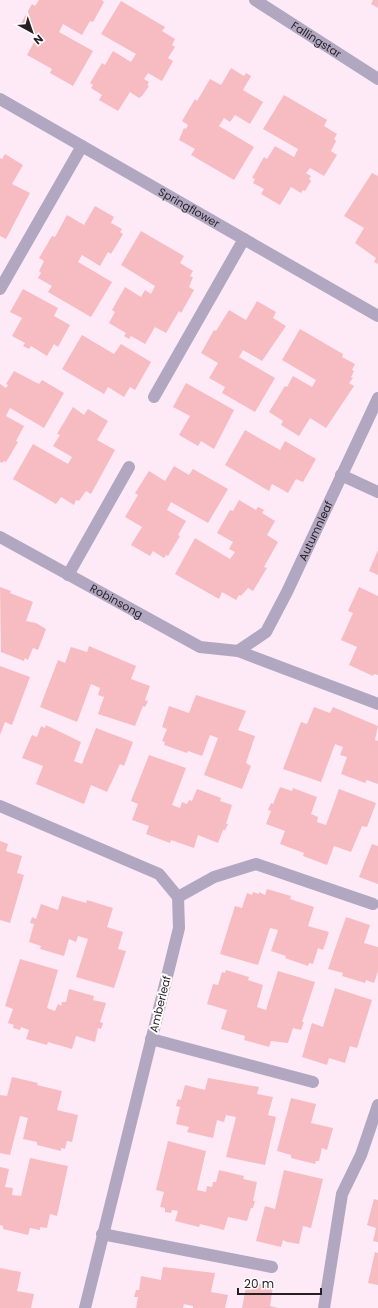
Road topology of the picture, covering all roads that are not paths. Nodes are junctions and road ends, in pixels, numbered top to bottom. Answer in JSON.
{"nodes":[{"id":1,"x":255,"y":0,"type":"edge"},
{"id":2,"x":378,"y":79,"type":"edge"},
{"id":3,"x":0,"y":99,"type":"edge"},
{"id":4,"x":82,"y":146,"type":"junction"},
{"id":5,"x":244,"y":239,"type":"junction"},
{"id":6,"x":0,"y":289,"type":"edge"},
{"id":7,"x":378,"y":316,"type":"edge"},
{"id":8,"x":154,"y":397,"type":"dead end"},
{"id":9,"x":378,"y":398,"type":"edge"},
{"id":10,"x":129,"y":467,"type":"dead end"},
{"id":11,"x":341,"y":475,"type":"junction"},
{"id":12,"x":378,"y":492,"type":"edge"},
{"id":13,"x":0,"y":537,"type":"edge"},
{"id":14,"x":68,"y":574,"type":"junction"},
{"id":15,"x":238,"y":650,"type":"junction"},
{"id":16,"x":378,"y":704,"type":"edge"},
{"id":17,"x":0,"y":806,"type":"edge"},
{"id":18,"x":178,"y":897,"type":"junction"},
{"id":19,"x":373,"y":904,"type":"dead end"},
{"id":20,"x":151,"y":1039,"type":"junction"},
{"id":21,"x":313,"y":1082,"type":"dead end"},
{"id":22,"x":378,"y":1105,"type":"edge"},
{"id":23,"x":102,"y":1234,"type":"junction"},
{"id":24,"x":272,"y":1267,"type":"dead end"},
{"id":25,"x":85,"y":1308,"type":"edge"},
{"id":26,"x":324,"y":1308,"type":"edge"}],
"edges":[{"from":1,"to":2,"type":"street","name":"Fallingstar"},
{"from":3,"to":4,"type":"street","name":"Springflower"},
{"from":4,"to":5,"type":"street","name":"Springflower"},
{"from":4,"to":6,"type":"street"},
{"from":5,"to":7,"type":"street","name":"Springflower"},
{"from":5,"to":8,"type":"street"},
{"from":9,"to":11,"type":"street","name":"Autumnleaf"},
{"from":10,"to":14,"type":"street"},
{"from":11,"to":12,"type":"street"},
{"from":11,"to":15,"type":"street","name":"Autumnleaf"},
{"from":13,"to":14,"type":"street","name":"Robinsong"},
{"from":14,"to":15,"type":"street","name":"Robinsong"},
{"from":15,"to":16,"type":"street","name":"Robinsong"},
{"from":17,"to":18,"type":"street"},
{"from":18,"to":19,"type":"street"},
{"from":18,"to":20,"type":"street","name":"Amberleaf"},
{"from":20,"to":21,"type":"street"},
{"from":20,"to":23,"type":"street","name":"Amberleaf"},
{"from":22,"to":26,"type":"street"},
{"from":23,"to":24,"type":"street"},
{"from":23,"to":25,"type":"street","name":"Amberleaf"}]}
